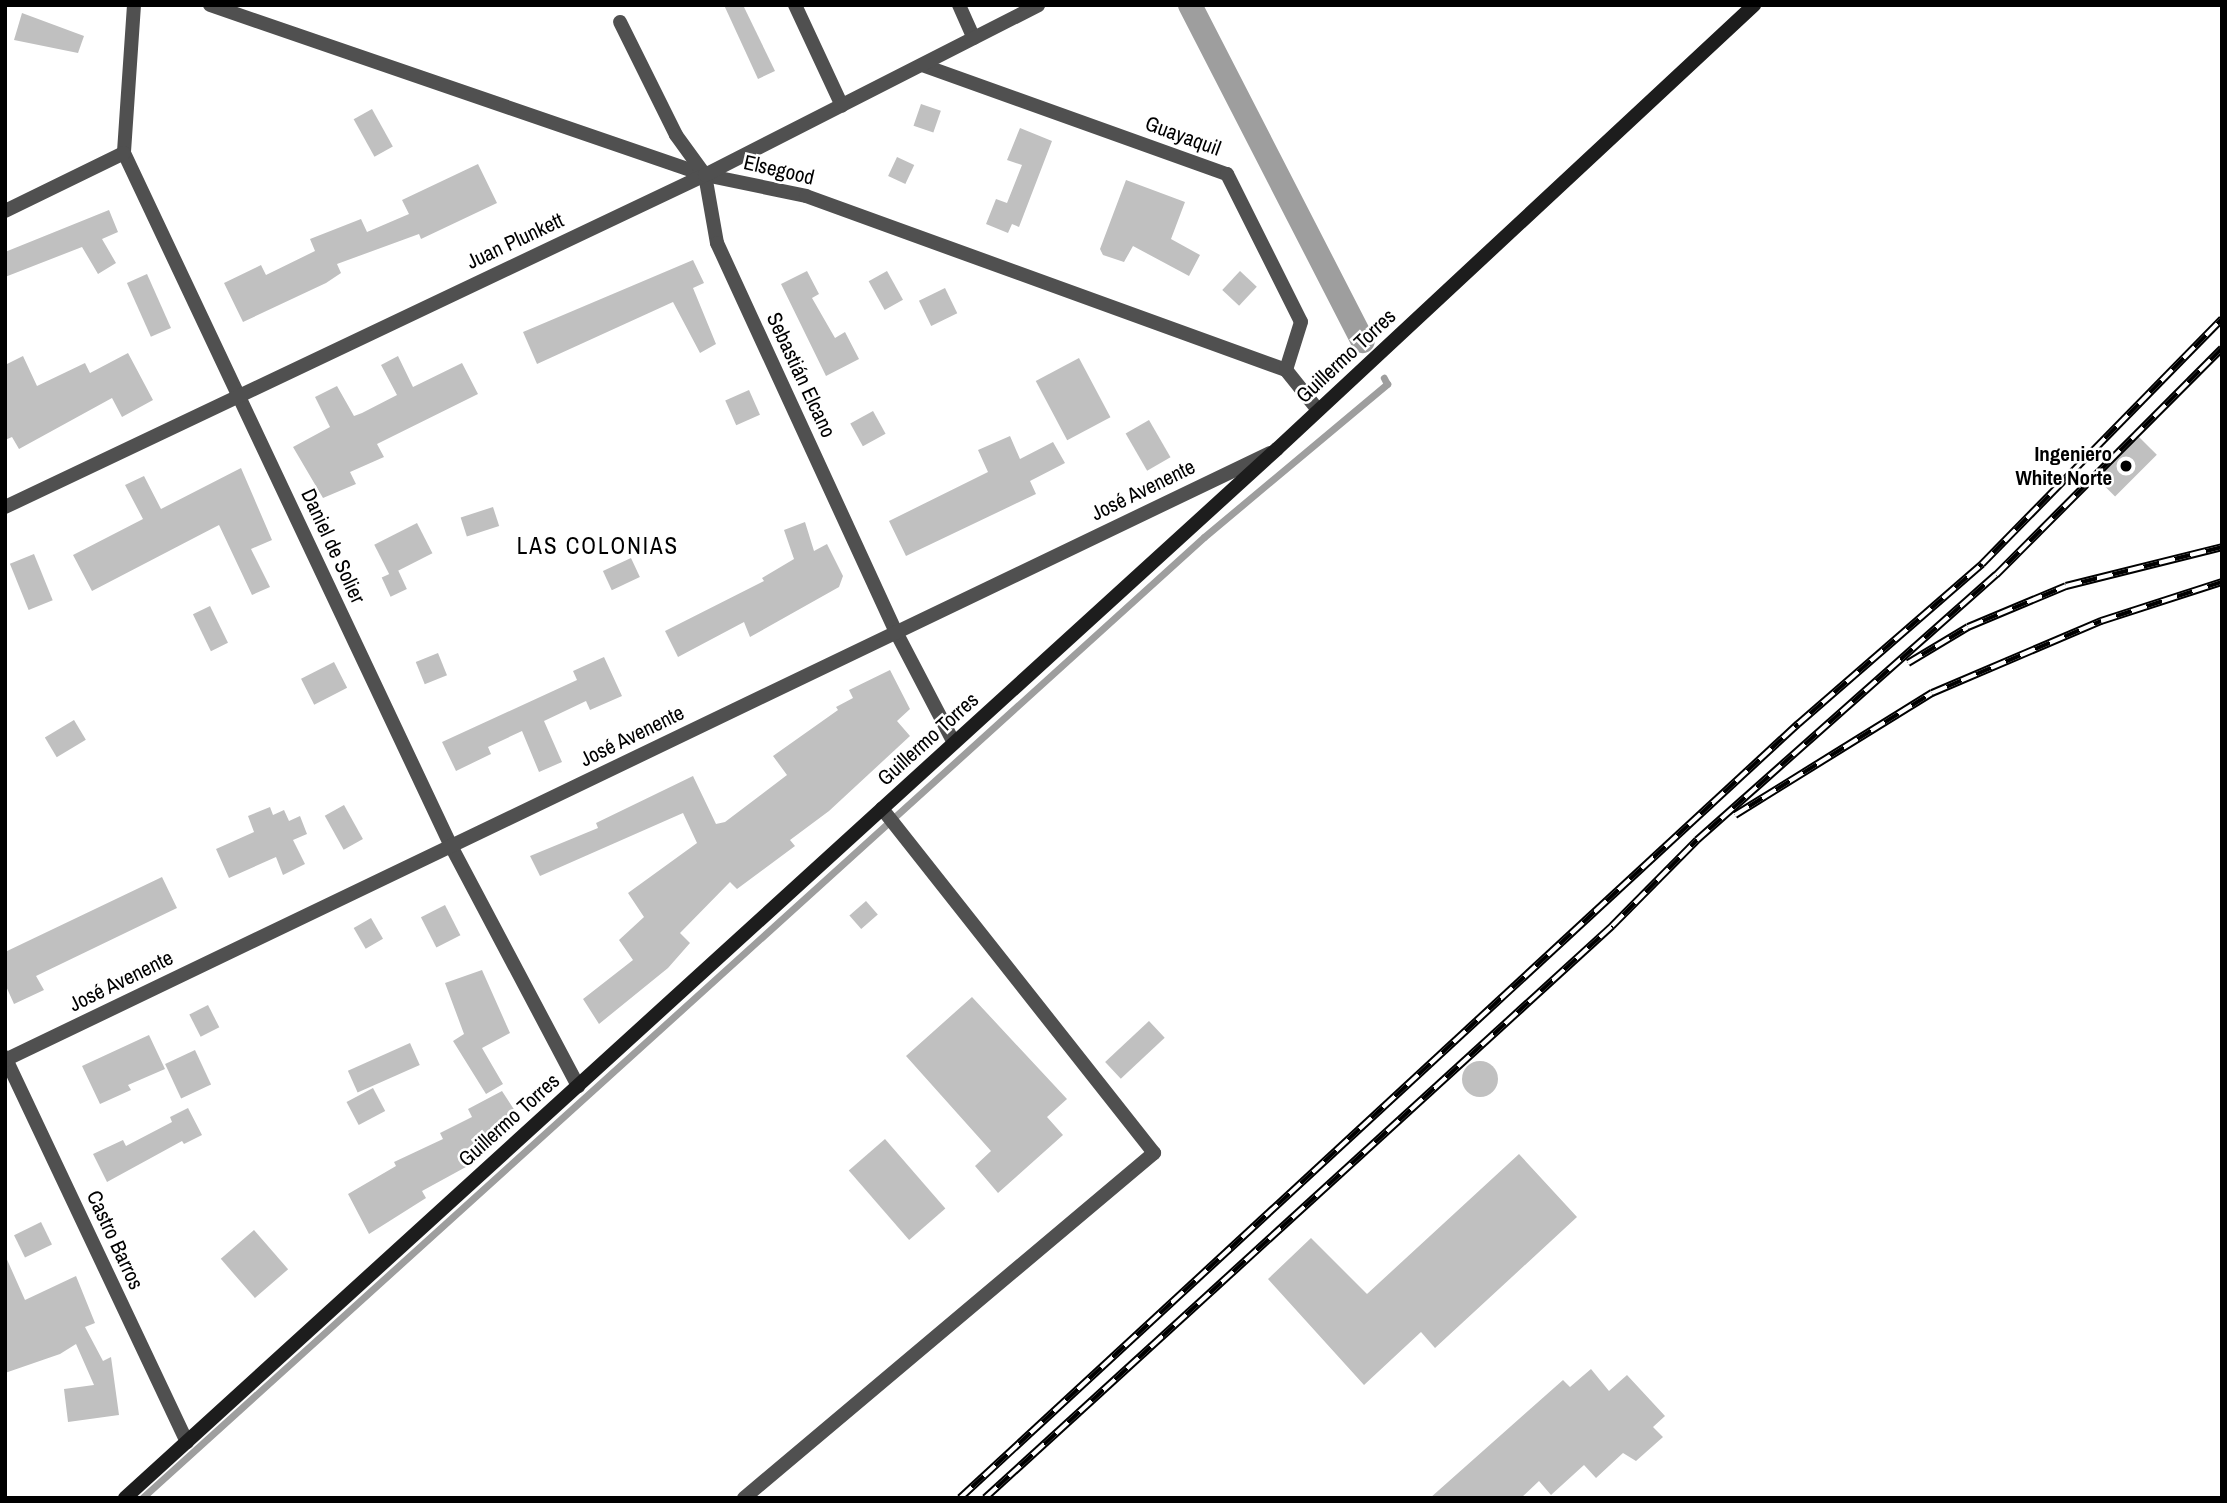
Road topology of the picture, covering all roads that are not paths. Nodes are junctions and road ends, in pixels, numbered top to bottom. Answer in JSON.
{"nodes":[{"id":1,"x":134,"y":5,"type":"edge"},
{"id":2,"x":210,"y":5,"type":"edge"},
{"id":3,"x":795,"y":5,"type":"edge"},
{"id":4,"x":959,"y":5,"type":"edge"},
{"id":5,"x":1038,"y":5,"type":"edge"},
{"id":6,"x":1754,"y":5,"type":"edge"},
{"id":7,"x":620,"y":22,"type":"dead end"},
{"id":8,"x":974,"y":38,"type":"junction"},
{"id":9,"x":922,"y":65,"type":"junction"},
{"id":10,"x":842,"y":106,"type":"junction"},
{"id":11,"x":124,"y":153,"type":"junction"},
{"id":12,"x":705,"y":175,"type":"junction"},
{"id":13,"x":5,"y":211,"type":"edge"},
{"id":14,"x":1286,"y":370,"type":"junction"},
{"id":15,"x":238,"y":396,"type":"junction"},
{"id":16,"x":1318,"y":410,"type":"junction"},
{"id":17,"x":1277,"y":449,"type":"junction"},
{"id":18,"x":5,"y":507,"type":"edge"},
{"id":19,"x":896,"y":632,"type":"junction"},
{"id":20,"x":954,"y":744,"type":"junction"},
{"id":21,"x":883,"y":808,"type":"junction"},
{"id":22,"x":452,"y":846,"type":"junction"},
{"id":23,"x":6,"y":1059,"type":"edge"},
{"id":24,"x":578,"y":1086,"type":"junction"},
{"id":25,"x":187,"y":1442,"type":"junction"},
{"id":26,"x":125,"y":1498,"type":"edge"},
{"id":27,"x":744,"y":1498,"type":"edge"}],
"edges":[{"from":1,"to":11,"type":"street","name":"Daniel de Solier"},
{"from":2,"to":12,"type":"street","name":"Elsegood"},
{"from":3,"to":10,"type":"street"},
{"from":4,"to":8,"type":"street"},
{"from":5,"to":8,"type":"street","name":"Juan Plunkett"},
{"from":6,"to":16,"type":"main road","name":"Guillermo Torres"},
{"from":7,"to":12,"type":"street","name":"Sebastián Elcano"},
{"from":8,"to":9,"type":"street","name":"Juan Plunkett"},
{"from":9,"to":10,"type":"street","name":"Juan Plunkett"},
{"from":9,"to":14,"type":"street","name":"Guayaquil"},
{"from":10,"to":12,"type":"street","name":"Juan Plunkett"},
{"from":11,"to":13,"type":"street"},
{"from":11,"to":15,"type":"street","name":"Daniel de Solier"},
{"from":12,"to":14,"type":"street","name":"Elsegood"},
{"from":12,"to":15,"type":"street","name":"Juan Plunkett"},
{"from":12,"to":19,"type":"street","name":"Sebastián Elcano"},
{"from":14,"to":16,"type":"street"},
{"from":15,"to":18,"type":"street","name":"Juan Plunkett"},
{"from":15,"to":22,"type":"street","name":"Daniel de Solier"},
{"from":16,"to":17,"type":"main road","name":"Guillermo Torres"},
{"from":17,"to":19,"type":"street","name":"José Avenente"},
{"from":17,"to":20,"type":"main road","name":"Guillermo Torres"},
{"from":19,"to":20,"type":"street","name":"Sebastián Elcano"},
{"from":19,"to":22,"type":"street","name":"José Avenente"},
{"from":20,"to":21,"type":"main road","name":"Guillermo Torres"},
{"from":21,"to":24,"type":"main road","name":"Guillermo Torres"},
{"from":21,"to":27,"type":"street"},
{"from":22,"to":23,"type":"street","name":"José Avenente"},
{"from":22,"to":24,"type":"street","name":"Daniel de Solier"},
{"from":23,"to":25,"type":"street","name":"Castro Barros"},
{"from":24,"to":25,"type":"main road","name":"Guillermo Torres"},
{"from":25,"to":26,"type":"main road","name":"Guillermo Torres"}]}
